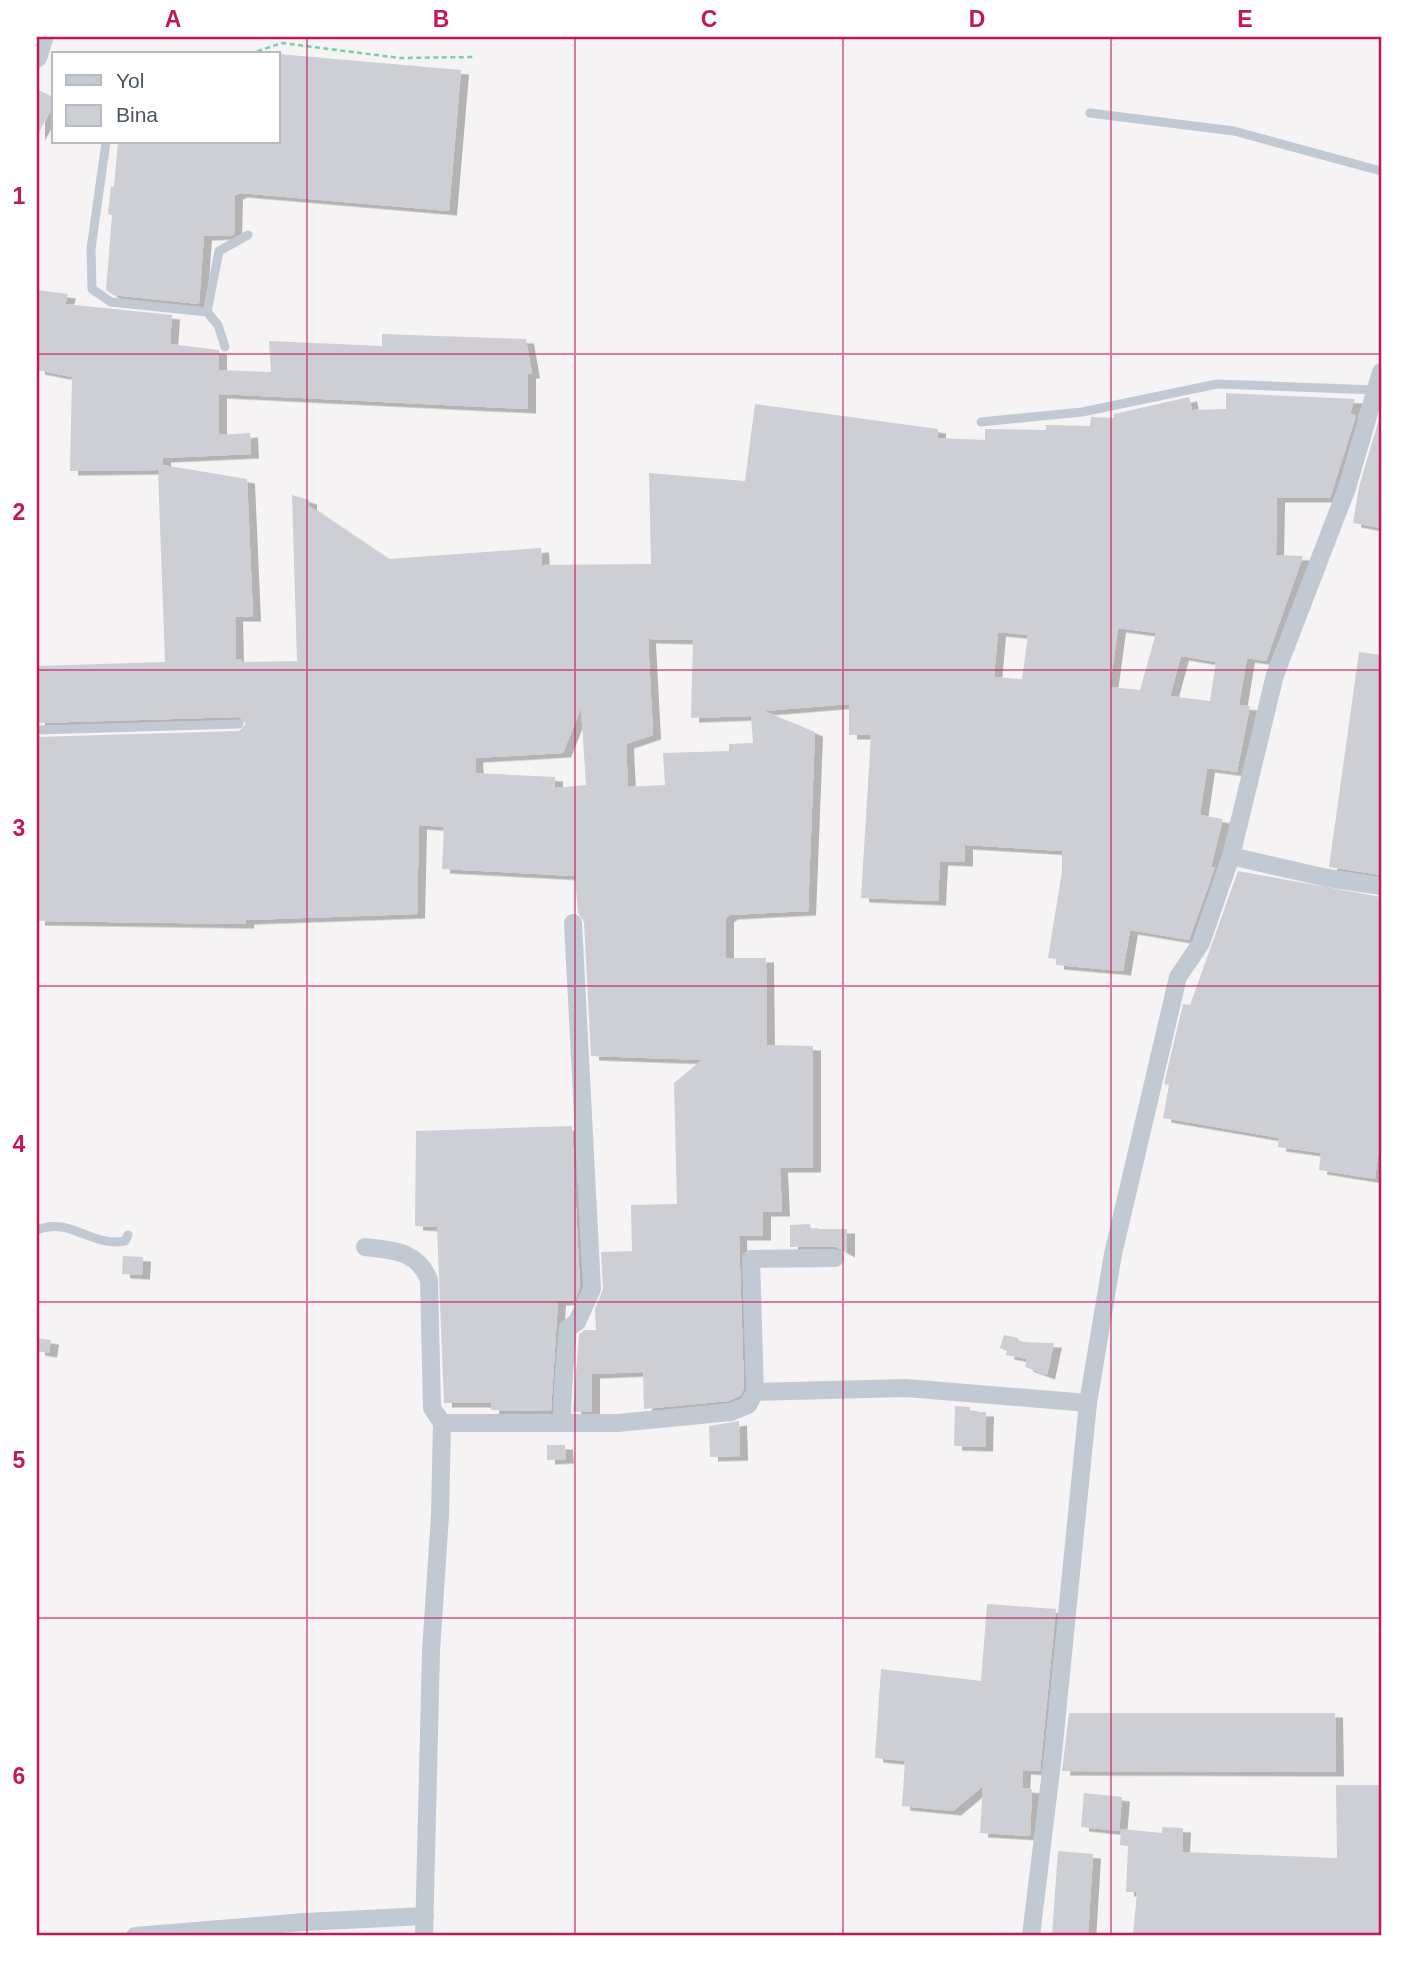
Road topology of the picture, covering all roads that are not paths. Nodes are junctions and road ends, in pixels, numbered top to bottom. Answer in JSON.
{"nodes":[{"id":1,"x":43,"y":37,"type":"edge"},
{"id":2,"x":37,"y":57,"type":"edge"},
{"id":3,"x":1090,"y":113,"type":"dead end"},
{"id":4,"x":106,"y":144,"type":"edge"},
{"id":5,"x":1381,"y":171,"type":"edge"},
{"id":6,"x":248,"y":235,"type":"dead end"},
{"id":7,"x":208,"y":312,"type":"junction"},
{"id":8,"x":225,"y":347,"type":"dead end"},
{"id":9,"x":1379,"y":381,"type":"edge"},
{"id":10,"x":981,"y":422,"type":"dead end"},
{"id":11,"x":239,"y":724,"type":"dead end"},
{"id":12,"x":37,"y":730,"type":"edge"},
{"id":13,"x":1231,"y":856,"type":"junction"},
{"id":14,"x":1381,"y":886,"type":"edge"},
{"id":15,"x":573,"y":923,"type":"dead end"},
{"id":16,"x":37,"y":1230,"type":"edge"},
{"id":17,"x":128,"y":1236,"type":"dead end"},
{"id":18,"x":365,"y":1247,"type":"dead end"},
{"id":19,"x":835,"y":1258,"type":"dead end"},
{"id":20,"x":755,"y":1392,"type":"junction"},
{"id":21,"x":1088,"y":1403,"type":"junction"},
{"id":22,"x":442,"y":1423,"type":"junction"},
{"id":23,"x":562,"y":1423,"type":"junction"},
{"id":24,"x":425,"y":1916,"type":"junction"},
{"id":25,"x":135,"y":1936,"type":"edge"},
{"id":26,"x":424,"y":1936,"type":"edge"},
{"id":27,"x":1031,"y":1936,"type":"edge"}],
"edges":[{"from":1,"to":2,"type":"street"},
{"from":3,"to":5,"type":"lane"},
{"from":4,"to":7,"type":"lane"},
{"from":6,"to":7,"type":"lane"},
{"from":7,"to":8,"type":"lane"},
{"from":9,"to":10,"type":"lane"},
{"from":9,"to":13,"type":"street"},
{"from":11,"to":12,"type":"lane"},
{"from":13,"to":14,"type":"street"},
{"from":13,"to":21,"type":"street"},
{"from":15,"to":23,"type":"street"},
{"from":16,"to":17,"type":"lane"},
{"from":18,"to":22,"type":"street"},
{"from":19,"to":20,"type":"street"},
{"from":20,"to":21,"type":"street"},
{"from":20,"to":23,"type":"street"},
{"from":21,"to":27,"type":"street"},
{"from":22,"to":23,"type":"street"},
{"from":22,"to":24,"type":"street"},
{"from":24,"to":25,"type":"street"},
{"from":24,"to":26,"type":"street"}]}
